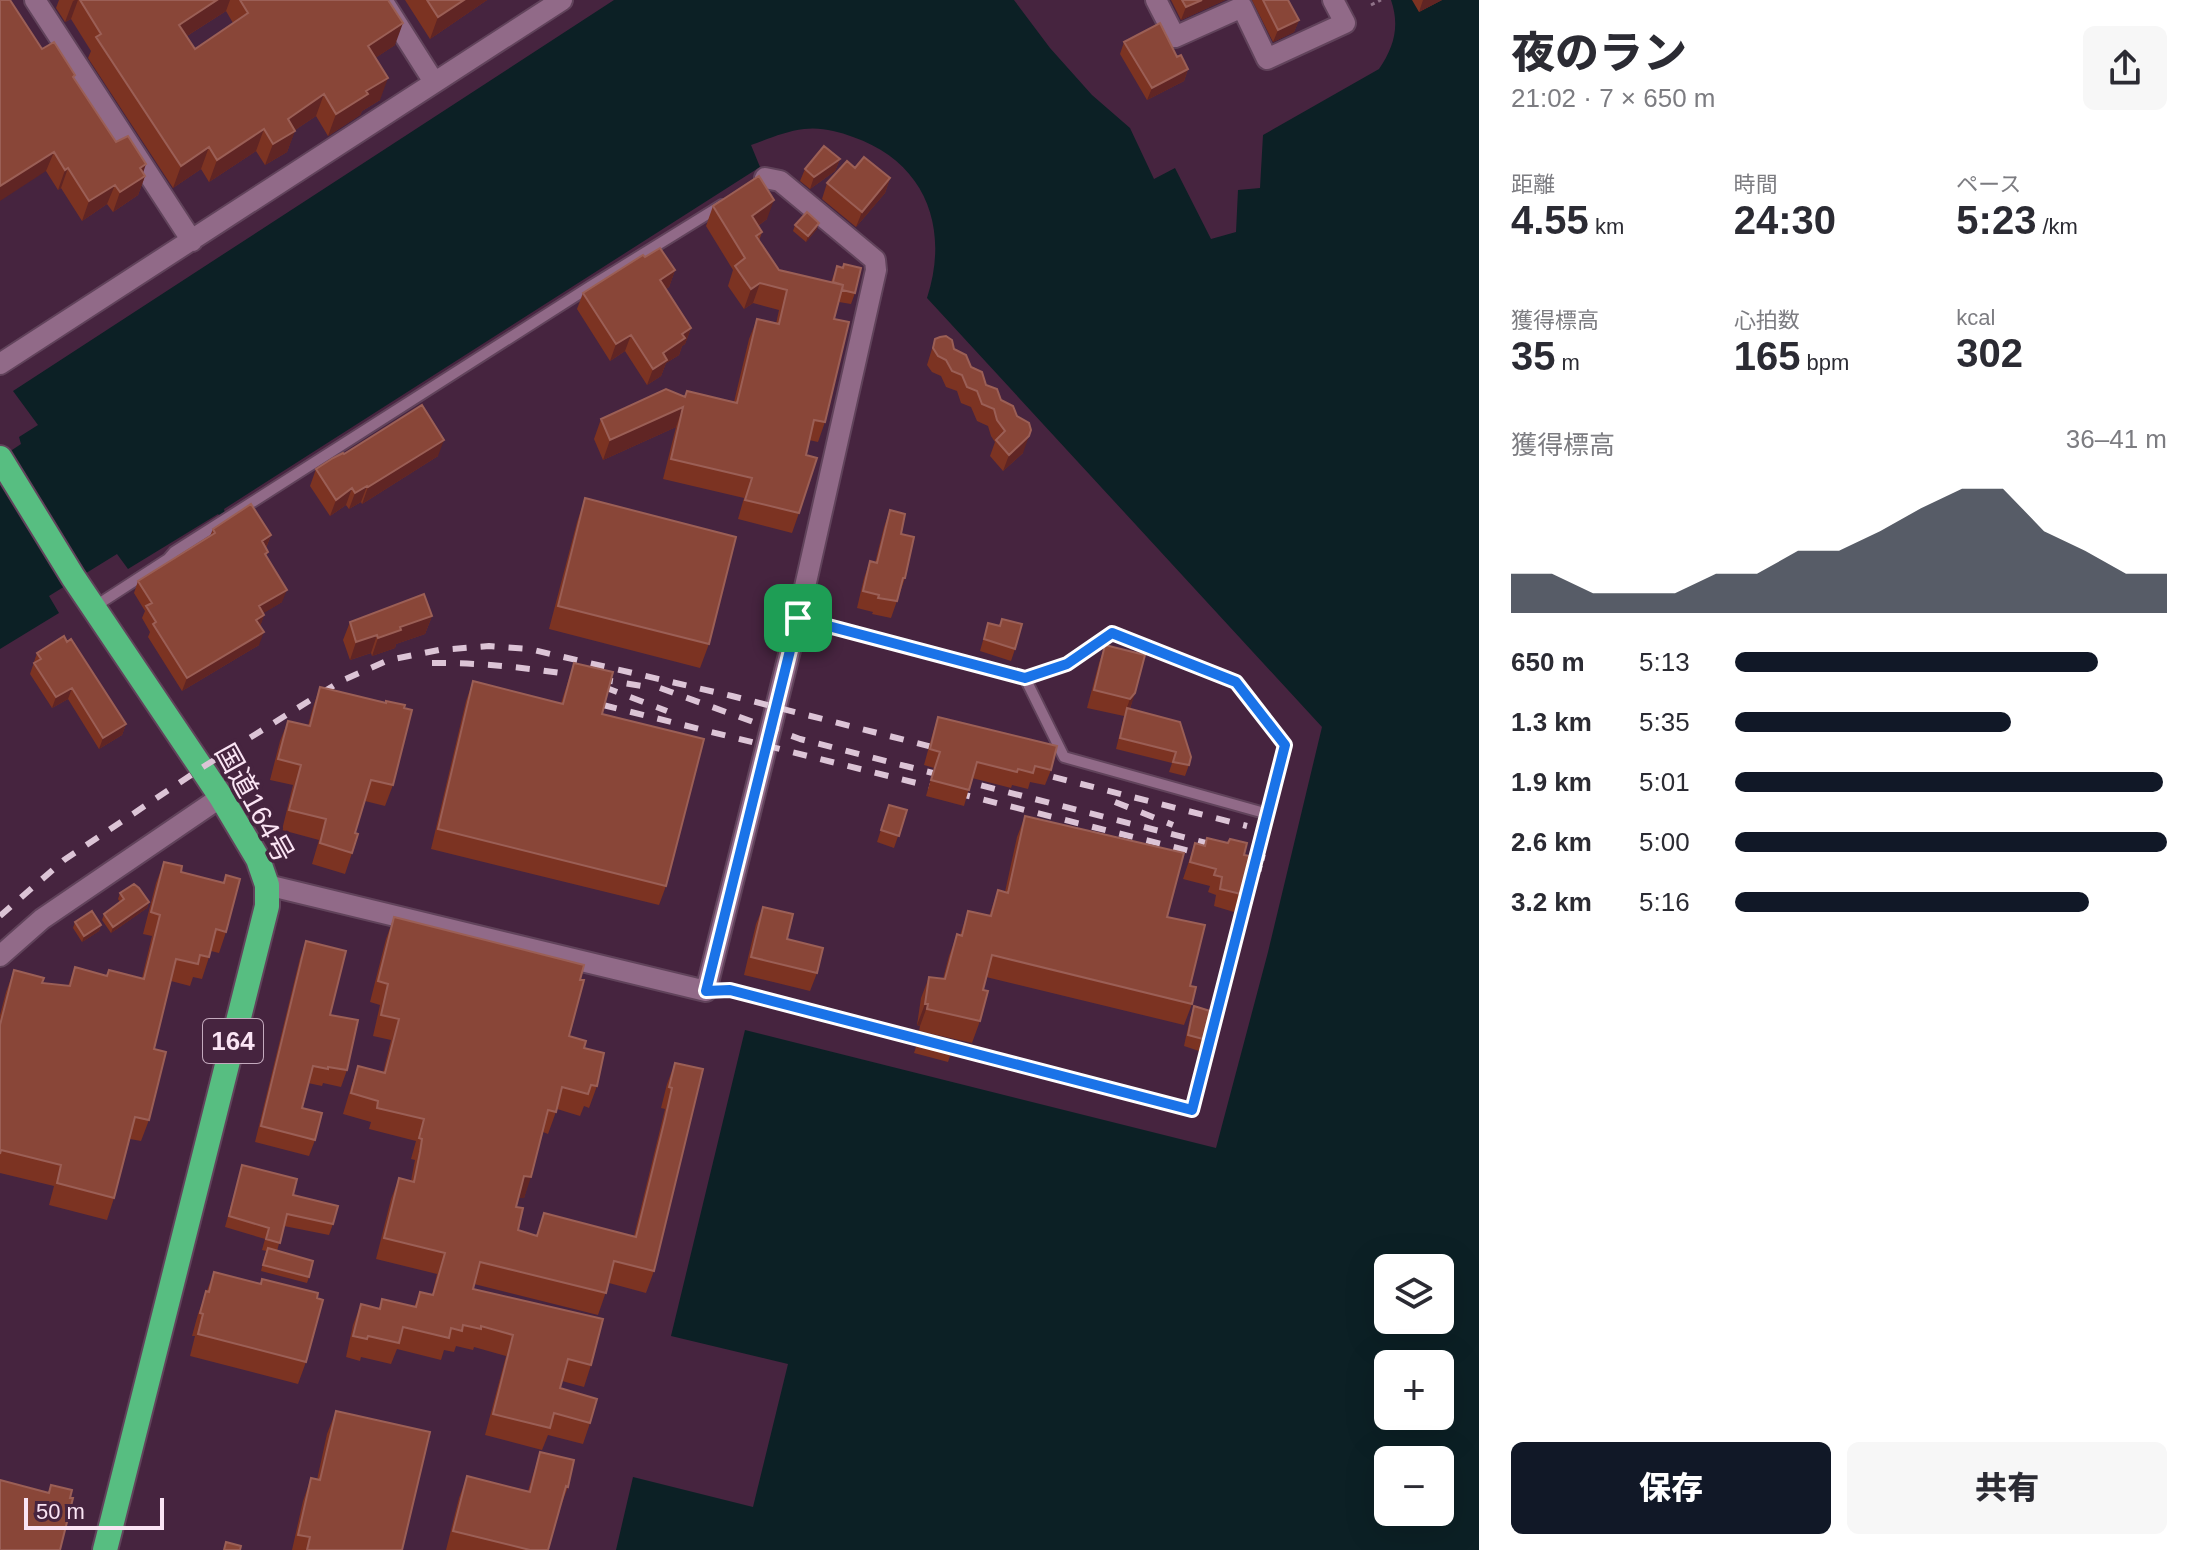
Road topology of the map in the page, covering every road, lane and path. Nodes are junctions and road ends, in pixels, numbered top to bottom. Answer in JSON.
{"nodes":[{"id":1,"x":35,"y":0,"type":"edge"},
{"id":2,"x":382,"y":0,"type":"edge"},
{"id":3,"x":562,"y":0,"type":"edge"},
{"id":4,"x":1156,"y":0,"type":"edge"},
{"id":5,"x":1333,"y":0,"type":"edge"},
{"id":6,"x":1381,"y":0,"type":"edge"},
{"id":7,"x":1371,"y":5,"type":"dead end"},
{"id":8,"x":434,"y":82,"type":"junction"},
{"id":9,"x":758,"y":182,"type":"edge"},
{"id":10,"x":738,"y":195,"type":"edge"},
{"id":11,"x":192,"y":241,"type":"junction"},
{"id":12,"x":0,"y":364,"type":"edge"},
{"id":13,"x":0,"y":458,"type":"edge"},
{"id":14,"x":94,"y":607,"type":"junction"},
{"id":15,"x":798,"y":618,"type":"junction"},
{"id":16,"x":1025,"y":678,"type":"junction"},
{"id":17,"x":221,"y":797,"type":"junction"},
{"id":18,"x":1268,"y":814,"type":"junction"},
{"id":19,"x":267,"y":885,"type":"junction"},
{"id":20,"x":0,"y":956,"type":"edge"},
{"id":21,"x":706,"y":991,"type":"junction"},
{"id":22,"x":105,"y":1550,"type":"edge"}],
"edges":[{"from":1,"to":11,"type":"street"},
{"from":2,"to":8,"type":"street"},
{"from":3,"to":8,"type":"street"},
{"from":4,"to":5,"type":"street"},
{"from":6,"to":7,"type":"path"},
{"from":8,"to":11,"type":"street"},
{"from":9,"to":15,"type":"street"},
{"from":10,"to":14,"type":"lane"},
{"from":11,"to":12,"type":"street"},
{"from":13,"to":14,"type":"highway","name":"国道164号","number":"164"},
{"from":14,"to":17,"type":"highway","name":"国道164号","number":"164"},
{"from":15,"to":16,"type":"lane"},
{"from":15,"to":21,"type":"street"},
{"from":16,"to":18,"type":"lane"},
{"from":16,"to":18,"type":"lane"},
{"from":17,"to":19,"type":"highway","name":"国道164号","number":"164"},
{"from":17,"to":20,"type":"street"},
{"from":18,"to":21,"type":"lane"},
{"from":19,"to":21,"type":"street"},
{"from":19,"to":22,"type":"highway","name":"国道164号","number":"164"}]}
